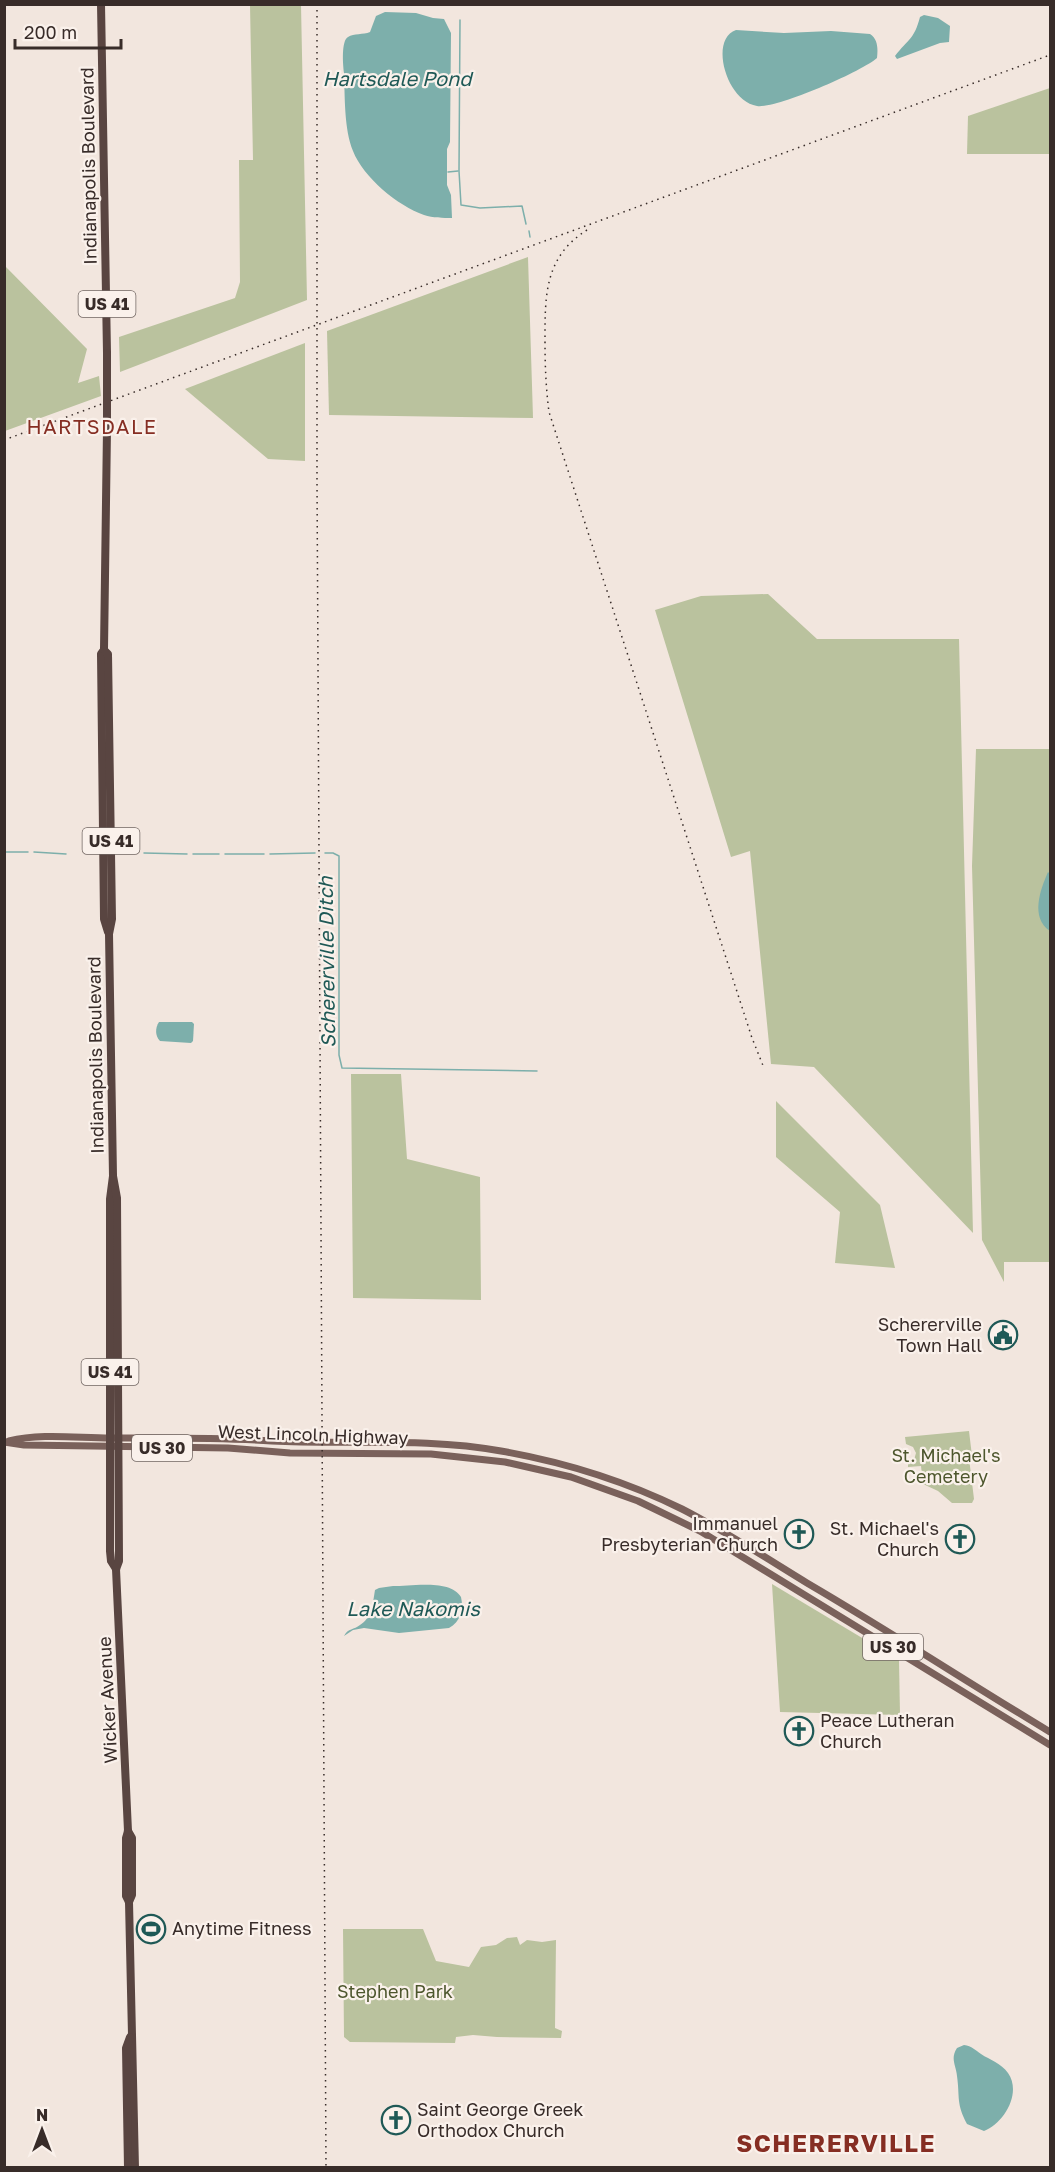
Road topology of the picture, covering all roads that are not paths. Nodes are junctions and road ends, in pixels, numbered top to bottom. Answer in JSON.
{"nodes":[{"id":1,"x":101,"y":4,"type":"edge"},
{"id":2,"x":114,"y":1438,"type":"junction"},
{"id":3,"x":6,"y":1442,"type":"edge"},
{"id":4,"x":114,"y":1447,"type":"junction"},
{"id":5,"x":110,"y":1523,"type":"junction"},
{"id":6,"x":118,"y":1543,"type":"junction"},
{"id":7,"x":116,"y":1569,"type":"junction"},
{"id":8,"x":1050,"y":1732,"type":"edge"},
{"id":9,"x":1050,"y":1745,"type":"edge"},
{"id":10,"x":130,"y":2036,"type":"junction"},
{"id":11,"x":128,"y":2168,"type":"edge"},
{"id":12,"x":135,"y":2168,"type":"edge"}],
"edges":[{"from":1,"to":2,"type":"highway","name":"Indianapolis Boulevard","number":"US 41","bridge":true},
{"from":2,"to":3,"type":"main road","name":"West Lincoln Highway","number":"US 30"},
{"from":2,"to":4,"type":"highway","name":"Wicker Avenue","number":"US 41"},
{"from":2,"to":8,"type":"main road","name":"West Lincoln Highway","number":"US 30"},
{"from":3,"to":4,"type":"main road","name":"West Lincoln Highway","number":"US 30"},
{"from":4,"to":5,"type":"highway","name":"Wicker Avenue","number":"US 41"},
{"from":4,"to":6,"type":"highway","name":"Wicker Avenue","number":"US 41"},
{"from":4,"to":9,"type":"main road","name":"West Lincoln Highway","number":"US 30"},
{"from":5,"to":6,"type":"highway"},
{"from":5,"to":7,"type":"highway","name":"Wicker Avenue","number":"US 41"},
{"from":6,"to":7,"type":"highway","name":"Wicker Avenue","number":"US 41"},
{"from":7,"to":10,"type":"highway","name":"Wicker Avenue","number":"US 41"},
{"from":10,"to":11,"type":"highway","name":"Wicker Avenue","number":"US 41"},
{"from":10,"to":12,"type":"highway","name":"Wicker Avenue","number":"US 41"}]}
